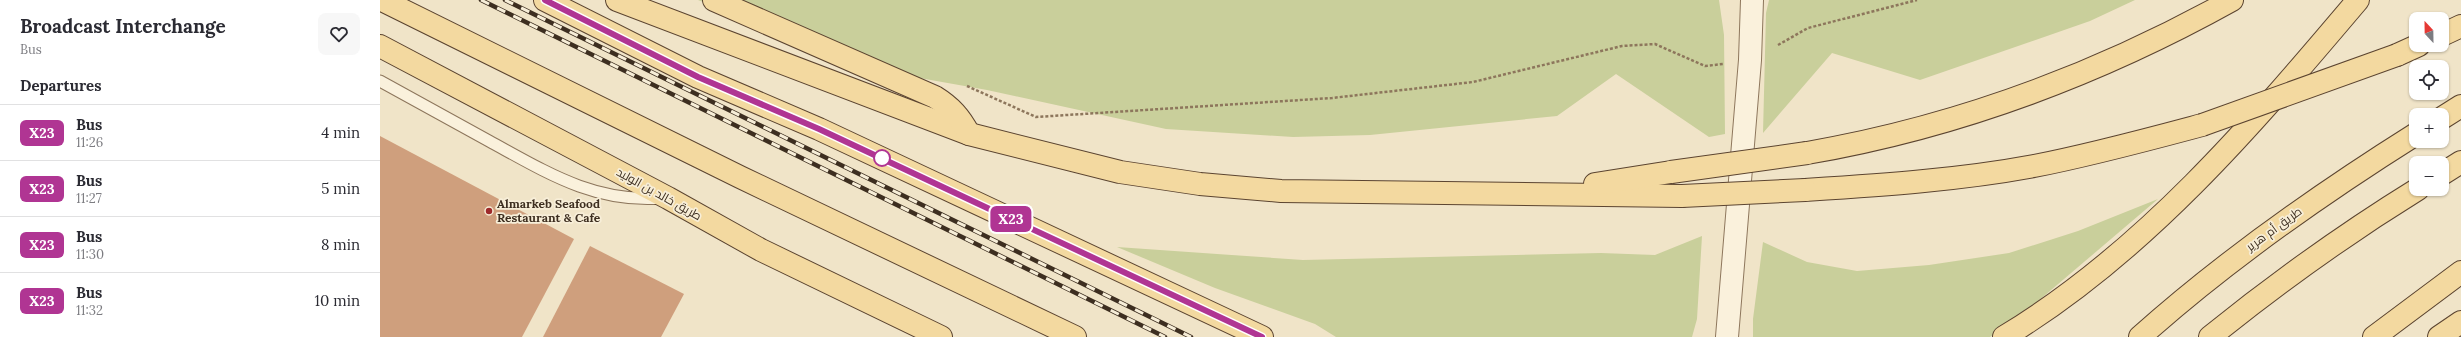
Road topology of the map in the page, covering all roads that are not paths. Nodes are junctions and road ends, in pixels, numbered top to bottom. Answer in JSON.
{"nodes":[{"id":1,"x":382,"y":0,"type":"edge"},
{"id":2,"x":545,"y":0,"type":"edge"},
{"id":3,"x":616,"y":0,"type":"edge"},
{"id":4,"x":714,"y":0,"type":"edge"},
{"id":5,"x":1752,"y":0,"type":"edge"},
{"id":6,"x":2232,"y":0,"type":"edge"},
{"id":7,"x":2358,"y":0,"type":"edge"},
{"id":8,"x":2461,"y":26,"type":"edge"},
{"id":9,"x":2449,"y":32,"type":"edge"},
{"id":10,"x":380,"y":46,"type":"edge"},
{"id":11,"x":2409,"y":50,"type":"edge"},
{"id":12,"x":380,"y":81,"type":"edge"},
{"id":13,"x":2461,"y":106,"type":"edge"},
{"id":14,"x":2449,"y":114,"type":"edge"},
{"id":15,"x":969,"y":134,"type":"junction"},
{"id":16,"x":2409,"y":138,"type":"edge"},
{"id":17,"x":2461,"y":162,"type":"edge"},
{"id":18,"x":2449,"y":170,"type":"edge"},
{"id":19,"x":1533,"y":193,"type":"junction"},
{"id":20,"x":2409,"y":195,"type":"edge"},
{"id":21,"x":668,"y":198,"type":"junction"},
{"id":22,"x":2461,"y":272,"type":"edge"},
{"id":23,"x":2461,"y":322,"type":"edge"},
{"id":24,"x":929,"y":335,"type":"edge"},
{"id":25,"x":1728,"y":336,"type":"edge"},
{"id":26,"x":1075,"y":337,"type":"edge"},
{"id":27,"x":1262,"y":337,"type":"edge"},
{"id":28,"x":2004,"y":337,"type":"edge"},
{"id":29,"x":2140,"y":337,"type":"edge"},
{"id":30,"x":2210,"y":337,"type":"edge"},
{"id":31,"x":2374,"y":337,"type":"edge"},
{"id":32,"x":2439,"y":337,"type":"edge"}],
"edges":[{"from":1,"to":26,"type":"main road"},
{"from":2,"to":27,"type":"main road"},
{"from":3,"to":15,"type":"main road"},
{"from":4,"to":15,"type":"main road"},
{"from":5,"to":25,"type":"street"},
{"from":6,"to":19,"type":"main road","bridge":true},
{"from":7,"to":28,"type":"main road"},
{"from":8,"to":9,"type":"main road"},
{"from":10,"to":21,"type":"main road","name":"طريق خالد بن الوليد"},
{"from":11,"to":19,"type":"main road","bridge":true},
{"from":12,"to":21,"type":"lane"},
{"from":13,"to":14,"type":"main road"},
{"from":15,"to":19,"type":"main road"},
{"from":16,"to":29,"type":"main road","name":"طريق أم هرير"},
{"from":17,"to":18,"type":"main road"},
{"from":20,"to":30,"type":"main road"},
{"from":21,"to":24,"type":"main road","name":"طريق خالد بن الوليد"},
{"from":22,"to":31,"type":"main road"},
{"from":23,"to":32,"type":"main road"}]}
